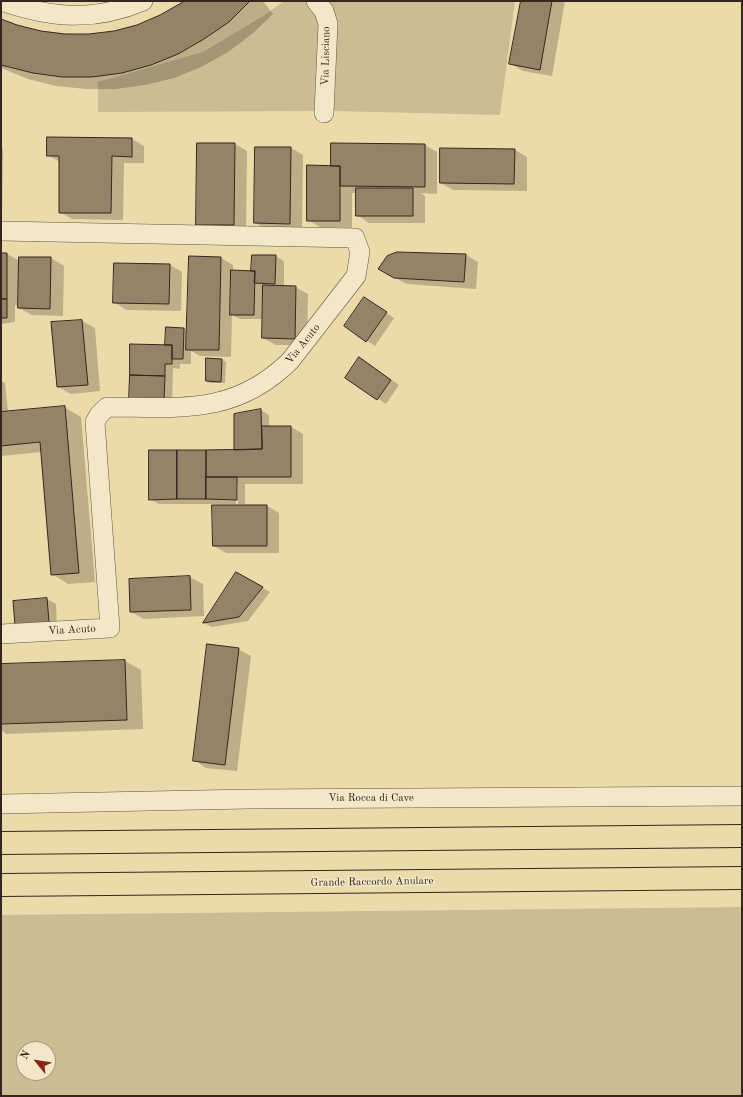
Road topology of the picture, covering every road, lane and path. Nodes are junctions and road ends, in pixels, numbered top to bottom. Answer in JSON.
{"nodes":[{"id":1,"x":1,"y":1,"type":"edge"},
{"id":2,"x":143,"y":1,"type":"edge"},
{"id":3,"x":316,"y":1,"type":"edge"},
{"id":4,"x":324,"y":114,"type":"dead end"},
{"id":5,"x":1,"y":231,"type":"edge"},
{"id":6,"x":1,"y":634,"type":"edge"},
{"id":7,"x":742,"y":796,"type":"edge"},
{"id":8,"x":1,"y":804,"type":"edge"},
{"id":9,"x":742,"y":836,"type":"edge"},
{"id":10,"x":1,"y":843,"type":"edge"},
{"id":11,"x":742,"y":878,"type":"edge"},
{"id":12,"x":1,"y":886,"type":"edge"}],
"edges":[{"from":1,"to":2,"type":"street"},
{"from":3,"to":4,"type":"street","name":"Via Lisciano"},
{"from":5,"to":6,"type":"street","name":"Via Acuto"},
{"from":7,"to":8,"type":"street","name":"Via Rocca di Cave"},
{"from":9,"to":10,"type":"highway"},
{"from":11,"to":12,"type":"highway","name":"Grande Raccordo Anulare"}]}
